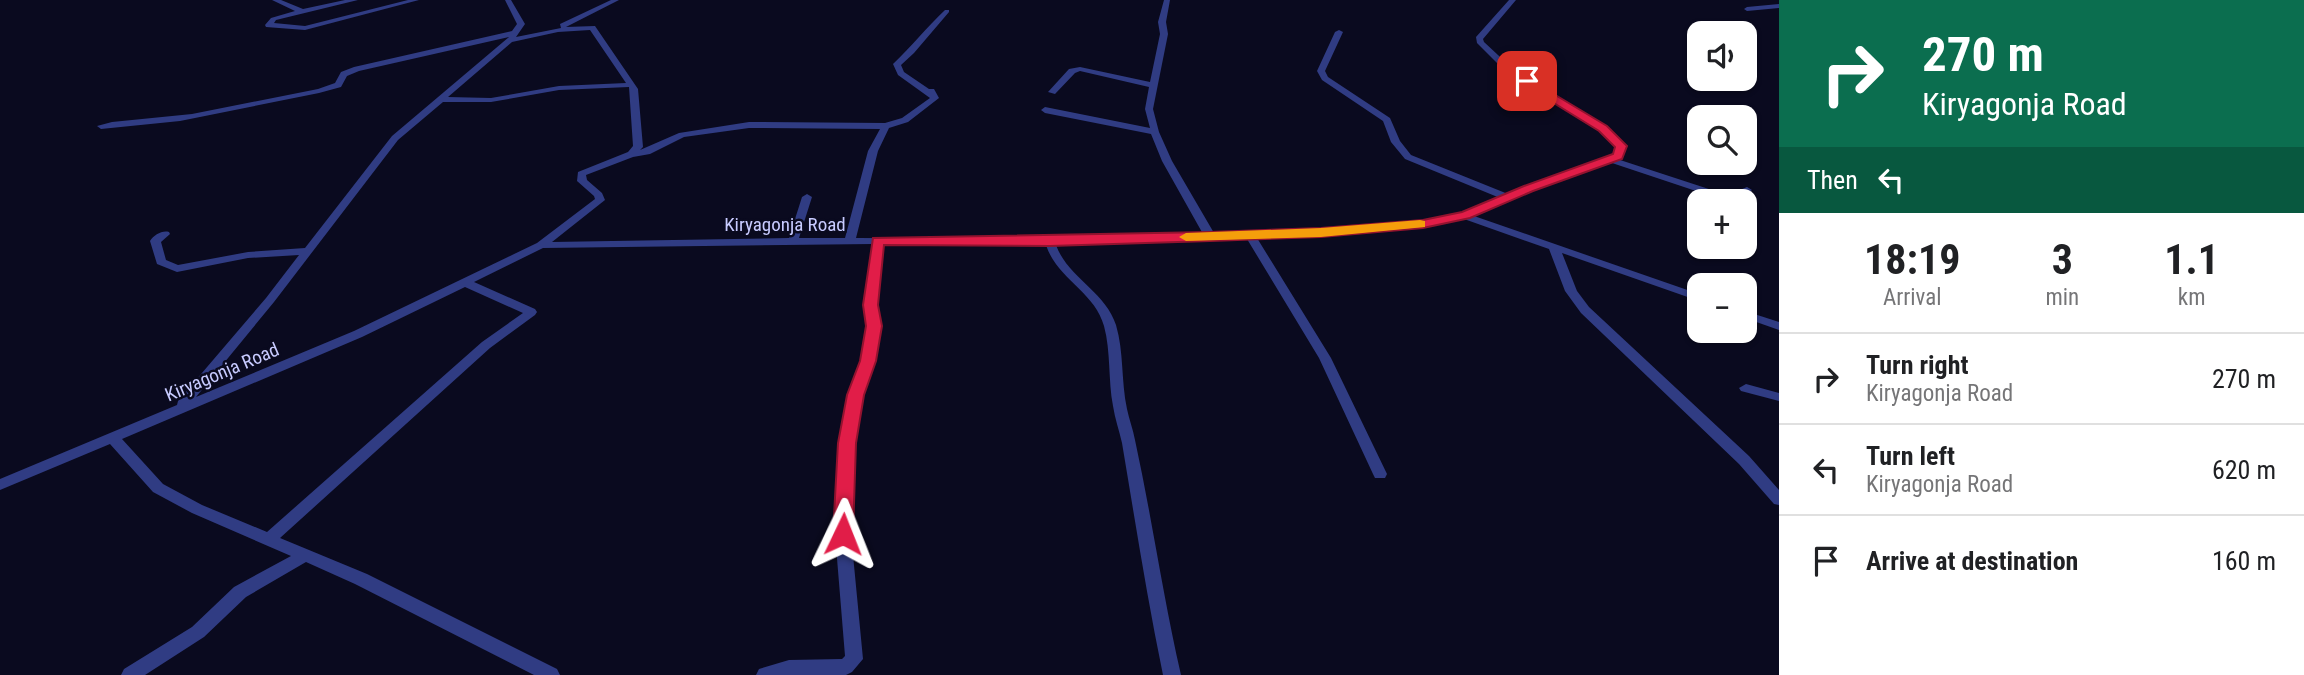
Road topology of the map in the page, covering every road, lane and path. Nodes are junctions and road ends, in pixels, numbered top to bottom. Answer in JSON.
{"nodes":[{"id":1,"x":275,"y":0,"type":"edge"},
{"id":2,"x":355,"y":0,"type":"edge"},
{"id":3,"x":416,"y":0,"type":"edge"},
{"id":4,"x":508,"y":0,"type":"edge"},
{"id":5,"x":616,"y":0,"type":"edge"},
{"id":6,"x":1167,"y":0,"type":"edge"},
{"id":7,"x":1513,"y":0,"type":"edge"},
{"id":8,"x":1779,"y":6,"type":"edge"},
{"id":9,"x":1747,"y":9,"type":"dead end"},
{"id":10,"x":302,"y":11,"type":"junction"},
{"id":11,"x":947,"y":11,"type":"dead end"},
{"id":12,"x":558,"y":30,"type":"junction"},
{"id":13,"x":1339,"y":32,"type":"dead end"},
{"id":14,"x":513,"y":37,"type":"junction"},
{"id":15,"x":630,"y":85,"type":"junction"},
{"id":16,"x":1153,"y":85,"type":"junction"},
{"id":17,"x":1052,"y":92,"type":"dead end"},
{"id":18,"x":441,"y":99,"type":"junction"},
{"id":19,"x":1045,"y":110,"type":"dead end"},
{"id":20,"x":102,"y":126,"type":"dead end"},
{"id":21,"x":886,"y":126,"type":"junction"},
{"id":22,"x":1155,"y":132,"type":"junction"},
{"id":23,"x":631,"y":154,"type":"junction"},
{"id":24,"x":1612,"y":160,"type":"junction"},
{"id":25,"x":1697,"y":189,"type":"edge"},
{"id":26,"x":807,"y":197,"type":"dead end"},
{"id":27,"x":1506,"y":197,"type":"junction"},
{"id":28,"x":1465,"y":216,"type":"junction"},
{"id":29,"x":165,"y":234,"type":"dead end"},
{"id":30,"x":1250,"y":235,"type":"junction"},
{"id":31,"x":1210,"y":236,"type":"junction"},
{"id":32,"x":793,"y":241,"type":"junction"},
{"id":33,"x":850,"y":241,"type":"junction"},
{"id":34,"x":877,"y":241,"type":"junction"},
{"id":35,"x":1050,"y":242,"type":"junction"},
{"id":36,"x":541,"y":245,"type":"junction"},
{"id":37,"x":1554,"y":248,"type":"junction"},
{"id":38,"x":306,"y":251,"type":"junction"},
{"id":39,"x":464,"y":282,"type":"junction"},
{"id":40,"x":1687,"y":294,"type":"edge"},
{"id":41,"x":1757,"y":318,"type":"edge"},
{"id":42,"x":1779,"y":326,"type":"edge"},
{"id":43,"x":1746,"y":388,"type":"dead end"},
{"id":44,"x":1779,"y":397,"type":"edge"},
{"id":45,"x":180,"y":408,"type":"junction"},
{"id":46,"x":113,"y":438,"type":"junction"},
{"id":47,"x":1380,"y":474,"type":"dead end"},
{"id":48,"x":0,"y":485,"type":"edge"},
{"id":49,"x":1779,"y":500,"type":"edge"},
{"id":50,"x":268,"y":540,"type":"junction"},
{"id":51,"x":304,"y":556,"type":"junction"},
{"id":52,"x":130,"y":675,"type":"edge"},
{"id":53,"x":551,"y":675,"type":"edge"},
{"id":54,"x":765,"y":675,"type":"edge"},
{"id":55,"x":1172,"y":675,"type":"edge"}],
"edges":[{"from":1,"to":10,"type":"street"},
{"from":2,"to":10,"type":"street"},
{"from":3,"to":10,"type":"street"},
{"from":4,"to":14,"type":"street"},
{"from":5,"to":12,"type":"street"},
{"from":6,"to":16,"type":"street"},
{"from":7,"to":24,"type":"street"},
{"from":8,"to":9,"type":"street"},
{"from":11,"to":21,"type":"street"},
{"from":12,"to":14,"type":"street"},
{"from":12,"to":15,"type":"street"},
{"from":13,"to":27,"type":"street"},
{"from":14,"to":18,"type":"street"},
{"from":14,"to":20,"type":"street"},
{"from":15,"to":18,"type":"street"},
{"from":15,"to":23,"type":"street"},
{"from":16,"to":17,"type":"street"},
{"from":16,"to":22,"type":"street"},
{"from":18,"to":38,"type":"street"},
{"from":19,"to":22,"type":"street"},
{"from":21,"to":23,"type":"street"},
{"from":21,"to":33,"type":"street"},
{"from":22,"to":31,"type":"street"},
{"from":23,"to":36,"type":"street"},
{"from":24,"to":25,"type":"street"},
{"from":24,"to":27,"type":"street","name":"Kiryagonja Road"},
{"from":26,"to":32,"type":"street"},
{"from":27,"to":28,"type":"street","name":"Kiryagonja Road"},
{"from":28,"to":30,"type":"street","name":"Kiryagonja Road"},
{"from":28,"to":37,"type":"street"},
{"from":29,"to":38,"type":"street"},
{"from":30,"to":31,"type":"street","name":"Kiryagonja Road"},
{"from":30,"to":47,"type":"street"},
{"from":31,"to":35,"type":"street","name":"Kiryagonja Road"},
{"from":32,"to":33,"type":"street","name":"Kiryagonja Road"},
{"from":32,"to":36,"type":"street","name":"Kiryagonja Road"},
{"from":33,"to":34,"type":"street","name":"Kiryagonja Road"},
{"from":34,"to":35,"type":"street","name":"Kiryagonja Road"},
{"from":34,"to":54,"type":"street"},
{"from":35,"to":55,"type":"street"},
{"from":36,"to":39,"type":"street","name":"Kiryagonja Road"},
{"from":37,"to":40,"type":"street"},
{"from":37,"to":49,"type":"street"},
{"from":38,"to":45,"type":"street"},
{"from":39,"to":45,"type":"street","name":"Kiryagonja Road"},
{"from":39,"to":50,"type":"street"},
{"from":41,"to":42,"type":"street"},
{"from":43,"to":44,"type":"street"},
{"from":45,"to":46,"type":"street","name":"Kiryagonja Road"},
{"from":46,"to":48,"type":"street","name":"Kiryagonja Road"},
{"from":46,"to":50,"type":"street"},
{"from":50,"to":51,"type":"street"},
{"from":51,"to":52,"type":"street"},
{"from":51,"to":53,"type":"street"}]}
